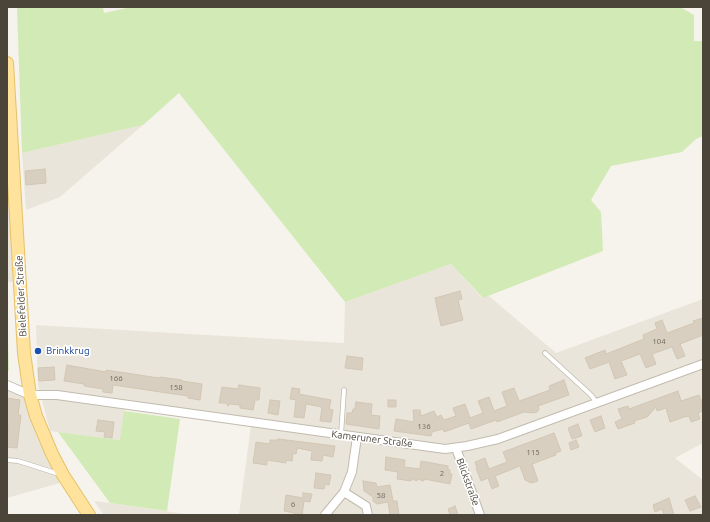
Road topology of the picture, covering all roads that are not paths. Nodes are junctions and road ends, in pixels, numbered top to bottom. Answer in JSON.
{"nodes":[{"id":1,"x":7,"y":63,"type":"edge"},
{"id":2,"x":545,"y":353,"type":"dead end"},
{"id":3,"x":703,"y":364,"type":"edge"},
{"id":4,"x":7,"y":385,"type":"edge"},
{"id":5,"x":344,"y":390,"type":"dead end"},
{"id":6,"x":30,"y":395,"type":"junction"},
{"id":7,"x":597,"y":404,"type":"junction"},
{"id":8,"x":341,"y":435,"type":"junction"},
{"id":9,"x":357,"y":437,"type":"junction"},
{"id":10,"x":456,"y":448,"type":"junction"},
{"id":11,"x":7,"y":460,"type":"edge"},
{"id":12,"x":63,"y":475,"type":"junction"},
{"id":13,"x":344,"y":492,"type":"junction"},
{"id":14,"x":89,"y":515,"type":"edge"},
{"id":15,"x":325,"y":515,"type":"edge"},
{"id":16,"x":368,"y":515,"type":"edge"},
{"id":17,"x":480,"y":515,"type":"edge"}],
"edges":[{"from":1,"to":6,"type":"main road","name":"Bielefelder Straße"},
{"from":2,"to":7,"type":"lane"},
{"from":3,"to":7,"type":"street","name":"Kameruner Straße"},
{"from":4,"to":6,"type":"street"},
{"from":5,"to":8,"type":"lane"},
{"from":6,"to":8,"type":"street","name":"Kameruner Straße"},
{"from":6,"to":12,"type":"main road","name":"Bielefelder Straße"},
{"from":7,"to":10,"type":"street","name":"Kameruner Straße"},
{"from":8,"to":9,"type":"street","name":"Kameruner Straße"},
{"from":9,"to":10,"type":"street","name":"Kameruner Straße"},
{"from":9,"to":13,"type":"street"},
{"from":10,"to":17,"type":"street","name":"Blickstraße"},
{"from":11,"to":12,"type":"lane"},
{"from":12,"to":14,"type":"main road","name":"Bielefelder Straße"},
{"from":13,"to":15,"type":"street"},
{"from":13,"to":16,"type":"street"}]}
